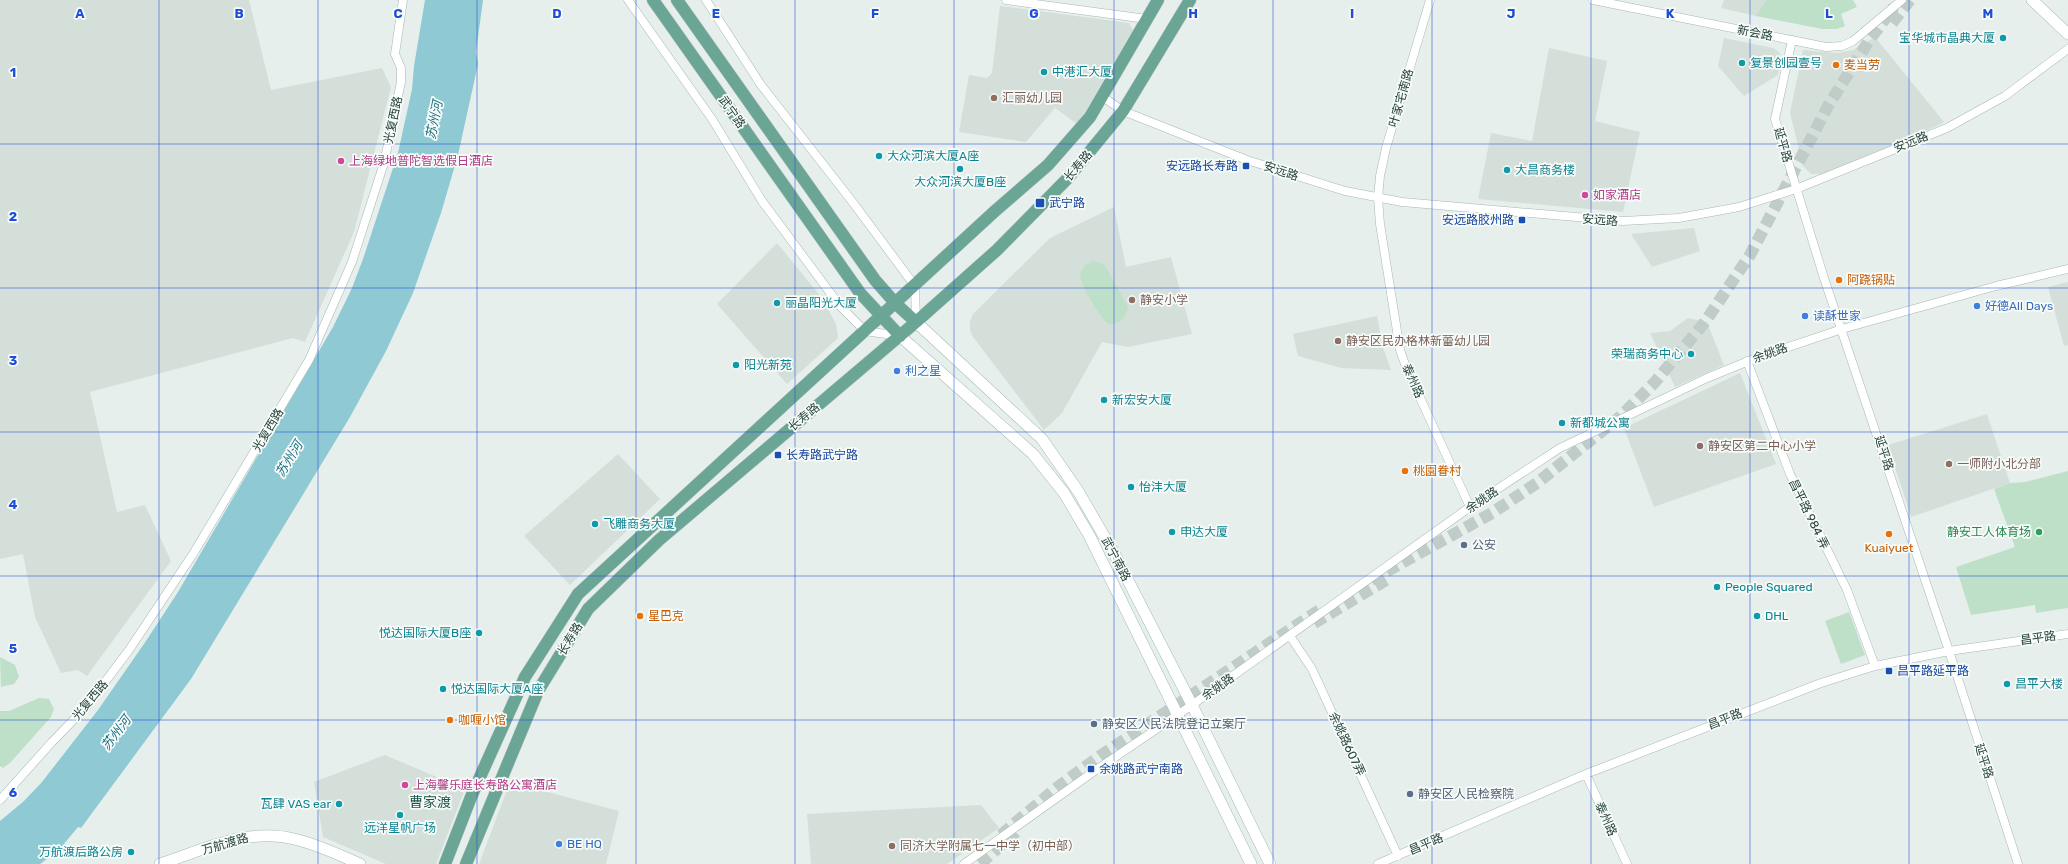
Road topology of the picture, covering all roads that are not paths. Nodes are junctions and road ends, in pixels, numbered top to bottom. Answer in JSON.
{"nodes":[{"id":1,"x":403,"y":0,"type":"edge"},
{"id":2,"x":628,"y":0,"type":"edge"},
{"id":3,"x":653,"y":0,"type":"edge"},
{"id":4,"x":677,"y":0,"type":"edge"},
{"id":5,"x":707,"y":0,"type":"edge"},
{"id":6,"x":1006,"y":0,"type":"edge"},
{"id":7,"x":1158,"y":0,"type":"edge"},
{"id":8,"x":1190,"y":0,"type":"edge"},
{"id":9,"x":1430,"y":0,"type":"edge"},
{"id":10,"x":1593,"y":0,"type":"edge"},
{"id":11,"x":1902,"y":0,"type":"edge"},
{"id":12,"x":2032,"y":0,"type":"edge"},
{"id":13,"x":1147,"y":19,"type":"junction"},
{"id":14,"x":2068,"y":34,"type":"edge"},
{"id":15,"x":1792,"y":40,"type":"junction"},
{"id":16,"x":2068,"y":49,"type":"edge"},
{"id":17,"x":1107,"y":100,"type":"junction"},
{"id":18,"x":1123,"y":111,"type":"junction"},
{"id":19,"x":1796,"y":189,"type":"junction"},
{"id":20,"x":1378,"y":198,"type":"junction"},
{"id":21,"x":2068,"y":269,"type":"edge"},
{"id":22,"x":915,"y":286,"type":"junction"},
{"id":23,"x":896,"y":304,"type":"junction"},
{"id":24,"x":881,"y":316,"type":"junction"},
{"id":25,"x":916,"y":322,"type":"junction"},
{"id":26,"x":1842,"y":329,"type":"junction"},
{"id":27,"x":865,"y":331,"type":"junction"},
{"id":28,"x":900,"y":336,"type":"junction"},
{"id":29,"x":1747,"y":361,"type":"junction"},
{"id":30,"x":1470,"y":507,"type":"junction"},
{"id":31,"x":2068,"y":634,"type":"edge"},
{"id":32,"x":1290,"y":636,"type":"junction"},
{"id":33,"x":1950,"y":651,"type":"junction"},
{"id":34,"x":1875,"y":666,"type":"junction"},
{"id":35,"x":1192,"y":705,"type":"junction"},
{"id":36,"x":1176,"y":716,"type":"junction"},
{"id":37,"x":1586,"y":774,"type":"junction"},
{"id":38,"x":0,"y":800,"type":"edge"},
{"id":39,"x":1398,"y":856,"type":"junction"},
{"id":40,"x":160,"y":864,"type":"edge"},
{"id":41,"x":360,"y":864,"type":"edge"},
{"id":42,"x":445,"y":864,"type":"edge"},
{"id":43,"x":466,"y":864,"type":"edge"},
{"id":44,"x":964,"y":864,"type":"edge"},
{"id":45,"x":1251,"y":864,"type":"edge"},
{"id":46,"x":1270,"y":864,"type":"edge"},
{"id":47,"x":1378,"y":864,"type":"edge"},
{"id":48,"x":1626,"y":864,"type":"edge"},
{"id":49,"x":2018,"y":864,"type":"edge"}],
"edges":[{"from":1,"to":38,"type":"street","name":"光复西路"},
{"from":2,"to":27,"type":"street"},
{"from":3,"to":24,"type":"main road","name":"武宁路"},
{"from":4,"to":23,"type":"main road","name":"武宁路"},
{"from":5,"to":22,"type":"street"},
{"from":6,"to":13,"type":"street"},
{"from":7,"to":13,"type":"main road","name":"长寿路"},
{"from":8,"to":18,"type":"main road","name":"长寿路"},
{"from":9,"to":20,"type":"street","name":"叶家宅南路"},
{"from":10,"to":15,"type":"street","name":"新会路"},
{"from":11,"to":15,"type":"street","name":"新会路"},
{"from":12,"to":14,"type":"main road"},
{"from":13,"to":17,"type":"main road","name":"长寿路"},
{"from":15,"to":19,"type":"street","name":"延平路"},
{"from":16,"to":19,"type":"street","name":"安远路"},
{"from":17,"to":18,"type":"street","name":"安远路"},
{"from":17,"to":22,"type":"main road","name":"长寿路"},
{"from":18,"to":20,"type":"street","name":"安远路"},
{"from":18,"to":25,"type":"main road","name":"长寿路"},
{"from":19,"to":20,"type":"street","name":"安远路"},
{"from":19,"to":26,"type":"street","name":"延平路"},
{"from":20,"to":30,"type":"street","name":"泰州路"},
{"from":21,"to":26,"type":"street","name":"余姚路"},
{"from":22,"to":23,"type":"main road","name":"长寿路"},
{"from":22,"to":25,"type":"street"},
{"from":23,"to":24,"type":"main road","name":"长寿路"},
{"from":23,"to":25,"type":"main road","name":"武宁南路"},
{"from":24,"to":27,"type":"main road","name":"长寿路"},
{"from":24,"to":28,"type":"main road","name":"武宁路"},
{"from":25,"to":28,"type":"main road","name":"长寿路"},
{"from":25,"to":35,"type":"main road","name":"武宁南路"},
{"from":26,"to":29,"type":"street","name":"余姚路"},
{"from":26,"to":33,"type":"street","name":"延平路"},
{"from":27,"to":28,"type":"street"},
{"from":27,"to":42,"type":"main road","name":"长寿路"},
{"from":28,"to":36,"type":"main road","name":"武宁南路"},
{"from":28,"to":43,"type":"main road","name":"长寿路"},
{"from":29,"to":30,"type":"street","name":"余姚路"},
{"from":29,"to":34,"type":"street","name":"昌平路 984 弄"},
{"from":30,"to":32,"type":"street","name":"余姚路"},
{"from":31,"to":33,"type":"street","name":"昌平路"},
{"from":32,"to":35,"type":"street","name":"余姚路"},
{"from":32,"to":39,"type":"street","name":"余姚路607弄"},
{"from":33,"to":34,"type":"street","name":"昌平路"},
{"from":33,"to":49,"type":"street","name":"延平路"},
{"from":34,"to":37,"type":"street","name":"昌平路"},
{"from":35,"to":36,"type":"street","name":"余姚路"},
{"from":35,"to":46,"type":"main road","name":"武宁南路"},
{"from":36,"to":44,"type":"street","name":"余姚路"},
{"from":36,"to":45,"type":"main road","name":"武宁南路"},
{"from":37,"to":39,"type":"street","name":"昌平路"},
{"from":37,"to":48,"type":"street","name":"泰州路"},
{"from":39,"to":47,"type":"street","name":"昌平路"},
{"from":40,"to":41,"type":"main road","name":"万航渡路"}]}
